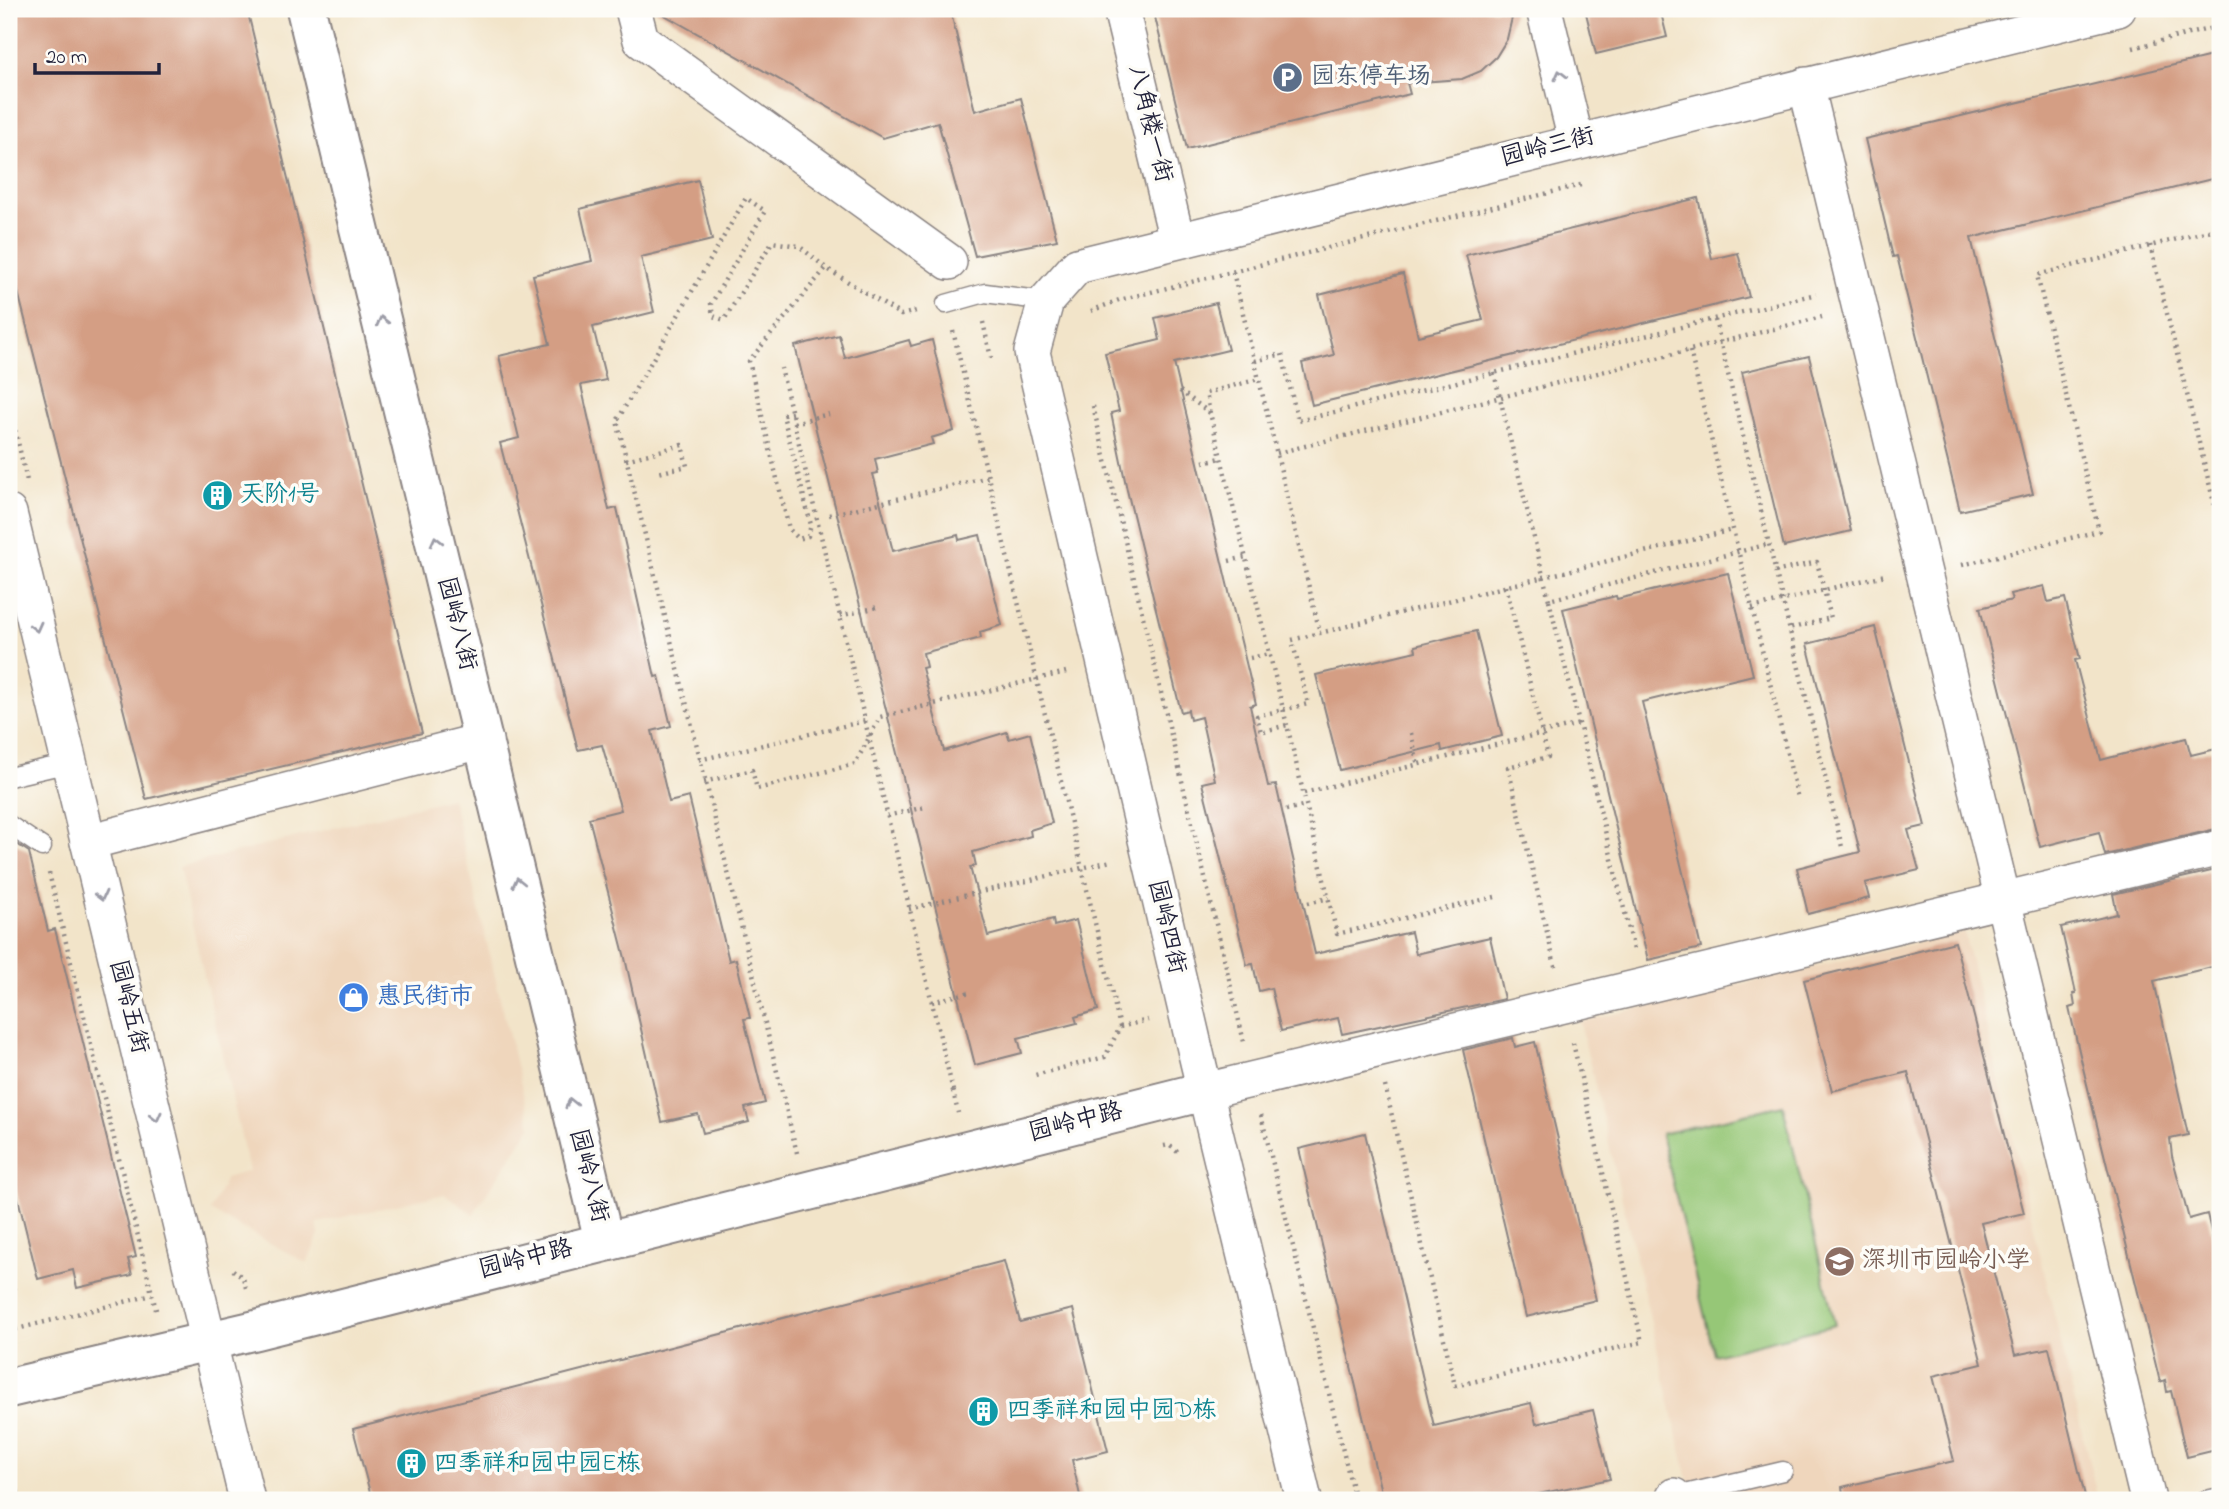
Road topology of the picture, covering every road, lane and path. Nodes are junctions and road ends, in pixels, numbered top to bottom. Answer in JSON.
{"nodes":[{"id":1,"x":306,"y":9,"type":"edge"},
{"id":2,"x":633,"y":9,"type":"edge"},
{"id":3,"x":1121,"y":9,"type":"edge"},
{"id":4,"x":1544,"y":9,"type":"edge"},
{"id":5,"x":2118,"y":9,"type":"edge"},
{"id":6,"x":1805,"y":85,"type":"junction"},
{"id":7,"x":1576,"y":141,"type":"junction"},
{"id":8,"x":2220,"y":228,"type":"edge"},
{"id":9,"x":1177,"y":240,"type":"junction"},
{"id":10,"x":2150,"y":245,"type":"junction"},
{"id":11,"x":949,"y":262,"type":"dead end"},
{"id":12,"x":826,"y":268,"type":"junction"},
{"id":13,"x":1233,"y":272,"type":"dead end"},
{"id":14,"x":1854,"y":284,"type":"junction"},
{"id":15,"x":1816,"y":294,"type":"junction"},
{"id":16,"x":1046,"y":301,"type":"junction"},
{"id":17,"x":946,"y":304,"type":"junction"},
{"id":18,"x":1715,"y":320,"type":"junction"},
{"id":19,"x":1690,"y":351,"type":"junction"},
{"id":20,"x":1032,"y":352,"type":"joint"},
{"id":21,"x":1255,"y":361,"type":"junction"},
{"id":22,"x":781,"y":368,"type":"dead end"},
{"id":23,"x":1493,"y":373,"type":"junction"},
{"id":24,"x":1259,"y":379,"type":"junction"},
{"id":25,"x":1180,"y":391,"type":"dead end"},
{"id":26,"x":1093,"y":406,"type":"dead end"},
{"id":27,"x":792,"y":413,"type":"junction"},
{"id":28,"x":1210,"y":413,"type":"junction"},
{"id":29,"x":829,"y":414,"type":"dead end"},
{"id":30,"x":794,"y":423,"type":"junction"},
{"id":31,"x":1277,"y":453,"type":"junction"},
{"id":32,"x":1221,"y":458,"type":"junction"},
{"id":33,"x":626,"y":460,"type":"junction"},
{"id":34,"x":1203,"y":462,"type":"dead end"},
{"id":35,"x":658,"y":473,"type":"dead end"},
{"id":36,"x":989,"y":477,"type":"junction"},
{"id":37,"x":9,"y":513,"type":"edge"},
{"id":38,"x":829,"y":515,"type":"dead end"},
{"id":39,"x":2220,"y":527,"type":"edge"},
{"id":40,"x":1732,"y":530,"type":"junction"},
{"id":41,"x":1769,"y":544,"type":"junction"},
{"id":42,"x":1245,"y":557,"type":"junction"},
{"id":43,"x":1229,"y":561,"type":"dead end"},
{"id":44,"x":1775,"y":572,"type":"junction"},
{"id":45,"x":1925,"y":574,"type":"junction"},
{"id":46,"x":1885,"y":575,"type":"dead end"},
{"id":47,"x":1506,"y":586,"type":"junction"},
{"id":48,"x":1824,"y":590,"type":"junction"},
{"id":49,"x":1549,"y":600,"type":"junction"},
{"id":50,"x":878,"y":607,"type":"dead end"},
{"id":51,"x":1752,"y":608,"type":"junction"},
{"id":52,"x":840,"y":616,"type":"junction"},
{"id":53,"x":1789,"y":629,"type":"junction"},
{"id":54,"x":1320,"y":633,"type":"junction"},
{"id":55,"x":1269,"y":654,"type":"junction"},
{"id":56,"x":1250,"y":658,"type":"dead end"},
{"id":57,"x":1066,"y":672,"type":"dead end"},
{"id":58,"x":1036,"y":679,"type":"junction"},
{"id":59,"x":865,"y":721,"type":"junction"},
{"id":60,"x":1579,"y":724,"type":"junction"},
{"id":61,"x":1287,"y":725,"type":"junction"},
{"id":62,"x":1410,"y":733,"type":"dead end"},
{"id":63,"x":485,"y":740,"type":"junction"},
{"id":64,"x":699,"y":760,"type":"junction"},
{"id":65,"x":69,"y":763,"type":"junction"},
{"id":66,"x":1418,"y":765,"type":"junction"},
{"id":67,"x":9,"y":777,"type":"edge"},
{"id":68,"x":704,"y":782,"type":"junction"},
{"id":69,"x":1304,"y":793,"type":"junction"},
{"id":70,"x":1798,"y":799,"type":"dead end"},
{"id":71,"x":1306,"y":805,"type":"junction"},
{"id":72,"x":925,"y":807,"type":"dead end"},
{"id":73,"x":1286,"y":810,"type":"dead end"},
{"id":74,"x":887,"y":816,"type":"junction"},
{"id":75,"x":9,"y":825,"type":"edge"},
{"id":76,"x":88,"y":842,"type":"junction"},
{"id":77,"x":42,"y":847,"type":"joint"},
{"id":78,"x":1842,"y":848,"type":"dead end"},
{"id":79,"x":2220,"y":848,"type":"edge"},
{"id":80,"x":1111,"y":861,"type":"dead end"},
{"id":81,"x":1081,"y":867,"type":"junction"},
{"id":82,"x":1495,"y":897,"type":"dead end"},
{"id":83,"x":1329,"y":898,"type":"junction"},
{"id":84,"x":2004,"y":901,"type":"junction"},
{"id":85,"x":1308,"y":903,"type":"dead end"},
{"id":86,"x":909,"y":909,"type":"junction"},
{"id":87,"x":1634,"y":951,"type":"dead end"},
{"id":88,"x":970,"y":992,"type":"dead end"},
{"id":89,"x":932,"y":1002,"type":"junction"},
{"id":90,"x":1564,"y":1006,"type":"junction"},
{"id":91,"x":1148,"y":1020,"type":"dead end"},
{"id":92,"x":1120,"y":1027,"type":"junction"},
{"id":93,"x":1377,"y":1051,"type":"junction"},
{"id":94,"x":1035,"y":1075,"type":"dead end"},
{"id":95,"x":1253,"y":1080,"type":"junction"},
{"id":96,"x":1205,"y":1091,"type":"junction"},
{"id":97,"x":960,"y":1121,"type":"dead end"},
{"id":98,"x":799,"y":1160,"type":"dead end"},
{"id":99,"x":604,"y":1241,"type":"junction"},
{"id":100,"x":9,"y":1268,"type":"edge"},
{"id":101,"x":14,"y":1289,"type":"dead end"},
{"id":102,"x":152,"y":1295,"type":"junction"},
{"id":103,"x":158,"y":1321,"type":"dead end"},
{"id":104,"x":9,"y":1331,"type":"edge"},
{"id":105,"x":209,"y":1341,"type":"junction"},
{"id":106,"x":9,"y":1388,"type":"edge"},
{"id":107,"x":1783,"y":1471,"type":"dead end"},
{"id":108,"x":9,"y":1492,"type":"edge"},
{"id":109,"x":2220,"y":1497,"type":"edge"},
{"id":110,"x":1669,"y":1499,"type":"edge"},
{"id":111,"x":11,"y":1500,"type":"edge"},
{"id":112,"x":247,"y":1500,"type":"edge"},
{"id":113,"x":1304,"y":1500,"type":"edge"},
{"id":114,"x":1354,"y":1500,"type":"edge"},
{"id":115,"x":2148,"y":1500,"type":"edge"},
{"id":116,"x":2206,"y":1500,"type":"edge"}],
"edges":[{"from":63,"to":1,"type":"street","name":"园岭八街","one_way":true},
{"from":2,"to":11,"type":"street"},
{"from":3,"to":9,"type":"street","name":"八角楼一街"},
{"from":7,"to":4,"type":"street","one_way":true},
{"from":5,"to":6,"type":"street","name":"园岭三街"},
{"from":6,"to":7,"type":"street","name":"园岭三街"},
{"from":6,"to":14,"type":"street"},
{"from":7,"to":9,"type":"street","name":"园岭三街"},
{"from":8,"to":10,"type":"path"},
{"from":9,"to":16,"type":"street","name":"园岭三街"},
{"from":10,"to":39,"type":"path"},
{"from":10,"to":45,"type":"path"},
{"from":12,"to":17,"type":"path"},
{"from":12,"to":27,"type":"path"},
{"from":12,"to":33,"type":"path"},
{"from":13,"to":21,"type":"path"},
{"from":14,"to":15,"type":"path"},
{"from":14,"to":45,"type":"street"},
{"from":15,"to":18,"type":"path"},
{"from":15,"to":19,"type":"path"},
{"from":16,"to":17,"type":"lane"},
{"from":16,"to":20,"type":"street","name":"园岭三街"},
{"from":17,"to":36,"type":"path"},
{"from":18,"to":23,"type":"path"},
{"from":18,"to":41,"type":"path","bridge":true},
{"from":19,"to":31,"type":"path"},
{"from":19,"to":40,"type":"path"},
{"from":20,"to":96,"type":"street","name":"园岭四街"},
{"from":21,"to":23,"type":"path"},
{"from":21,"to":24,"type":"path"},
{"from":22,"to":27,"type":"path"},
{"from":23,"to":49,"type":"path","bridge":true},
{"from":24,"to":28,"type":"path"},
{"from":24,"to":31,"type":"path"},
{"from":25,"to":28,"type":"path","bridge":true},
{"from":26,"to":95,"type":"path"},
{"from":27,"to":30,"type":"path"},
{"from":28,"to":32,"type":"path","bridge":true},
{"from":29,"to":30,"type":"path"},
{"from":30,"to":52,"type":"path"},
{"from":31,"to":54,"type":"path"},
{"from":32,"to":34,"type":"path"},
{"from":32,"to":42,"type":"path","bridge":true},
{"from":33,"to":35,"type":"path"},
{"from":33,"to":64,"type":"path"},
{"from":36,"to":38,"type":"path"},
{"from":36,"to":58,"type":"path"},
{"from":37,"to":65,"type":"street","name":"园岭五街","one_way":true},
{"from":40,"to":47,"type":"path"},
{"from":40,"to":51,"type":"path"},
{"from":41,"to":44,"type":"path","bridge":true},
{"from":41,"to":49,"type":"path","bridge":true},
{"from":42,"to":43,"type":"path"},
{"from":42,"to":55,"type":"path","bridge":true},
{"from":44,"to":48,"type":"path"},
{"from":44,"to":53,"type":"path","bridge":true},
{"from":45,"to":84,"type":"street"},
{"from":46,"to":48,"type":"path"},
{"from":47,"to":54,"type":"path"},
{"from":47,"to":90,"type":"path"},
{"from":48,"to":51,"type":"path"},
{"from":48,"to":53,"type":"path"},
{"from":49,"to":60,"type":"path"},
{"from":50,"to":52,"type":"path"},
{"from":51,"to":70,"type":"path"},
{"from":52,"to":59,"type":"path"},
{"from":53,"to":78,"type":"path","bridge":true},
{"from":54,"to":61,"type":"path"},
{"from":55,"to":56,"type":"path"},
{"from":55,"to":61,"type":"path","bridge":true},
{"from":57,"to":58,"type":"path"},
{"from":58,"to":68,"type":"path"},
{"from":58,"to":81,"type":"path"},
{"from":59,"to":64,"type":"path"},
{"from":59,"to":74,"type":"path","bridge":true},
{"from":60,"to":66,"type":"path","bridge":true},
{"from":60,"to":87,"type":"path"},
{"from":61,"to":69,"type":"path"},
{"from":62,"to":66,"type":"path"},
{"from":63,"to":76,"type":"street"},
{"from":99,"to":63,"type":"street","name":"园岭八街","one_way":true},
{"from":64,"to":68,"type":"path"},
{"from":65,"to":67,"type":"lane"},
{"from":65,"to":76,"type":"street","name":"园岭五街"},
{"from":66,"to":69,"type":"path","bridge":true},
{"from":68,"to":98,"type":"path"},
{"from":69,"to":71,"type":"path"},
{"from":71,"to":73,"type":"path"},
{"from":71,"to":83,"type":"path"},
{"from":72,"to":74,"type":"path"},
{"from":74,"to":86,"type":"path","bridge":true},
{"from":75,"to":77,"type":"lane"},
{"from":76,"to":105,"type":"street","name":"园岭五街","one_way":true},
{"from":77,"to":102,"type":"path"},
{"from":79,"to":84,"type":"street"},
{"from":80,"to":81,"type":"path"},
{"from":81,"to":86,"type":"path"},
{"from":81,"to":92,"type":"path"},
{"from":82,"to":83,"type":"path"},
{"from":83,"to":85,"type":"path"},
{"from":84,"to":90,"type":"street"},
{"from":84,"to":115,"type":"street"},
{"from":86,"to":89,"type":"path","bridge":true},
{"from":88,"to":89,"type":"path"},
{"from":89,"to":97,"type":"path","bridge":true},
{"from":90,"to":93,"type":"street"},
{"from":90,"to":93,"type":"path"},
{"from":91,"to":92,"type":"path"},
{"from":92,"to":94,"type":"path"},
{"from":93,"to":95,"type":"street"},
{"from":95,"to":96,"type":"street"},
{"from":95,"to":114,"type":"path"},
{"from":96,"to":99,"type":"street","name":"园岭中路"},
{"from":96,"to":113,"type":"street","name":"园岭四街"},
{"from":99,"to":105,"type":"street","name":"园岭中路"},
{"from":100,"to":101,"type":"path"},
{"from":102,"to":103,"type":"path"},
{"from":102,"to":104,"type":"path"},
{"from":105,"to":106,"type":"street","name":"园岭中路"},
{"from":105,"to":112,"type":"street","name":"园岭五街"},
{"from":107,"to":110,"type":"lane"},
{"from":108,"to":111,"type":"lane"},
{"from":109,"to":116,"type":"lane"}]}
